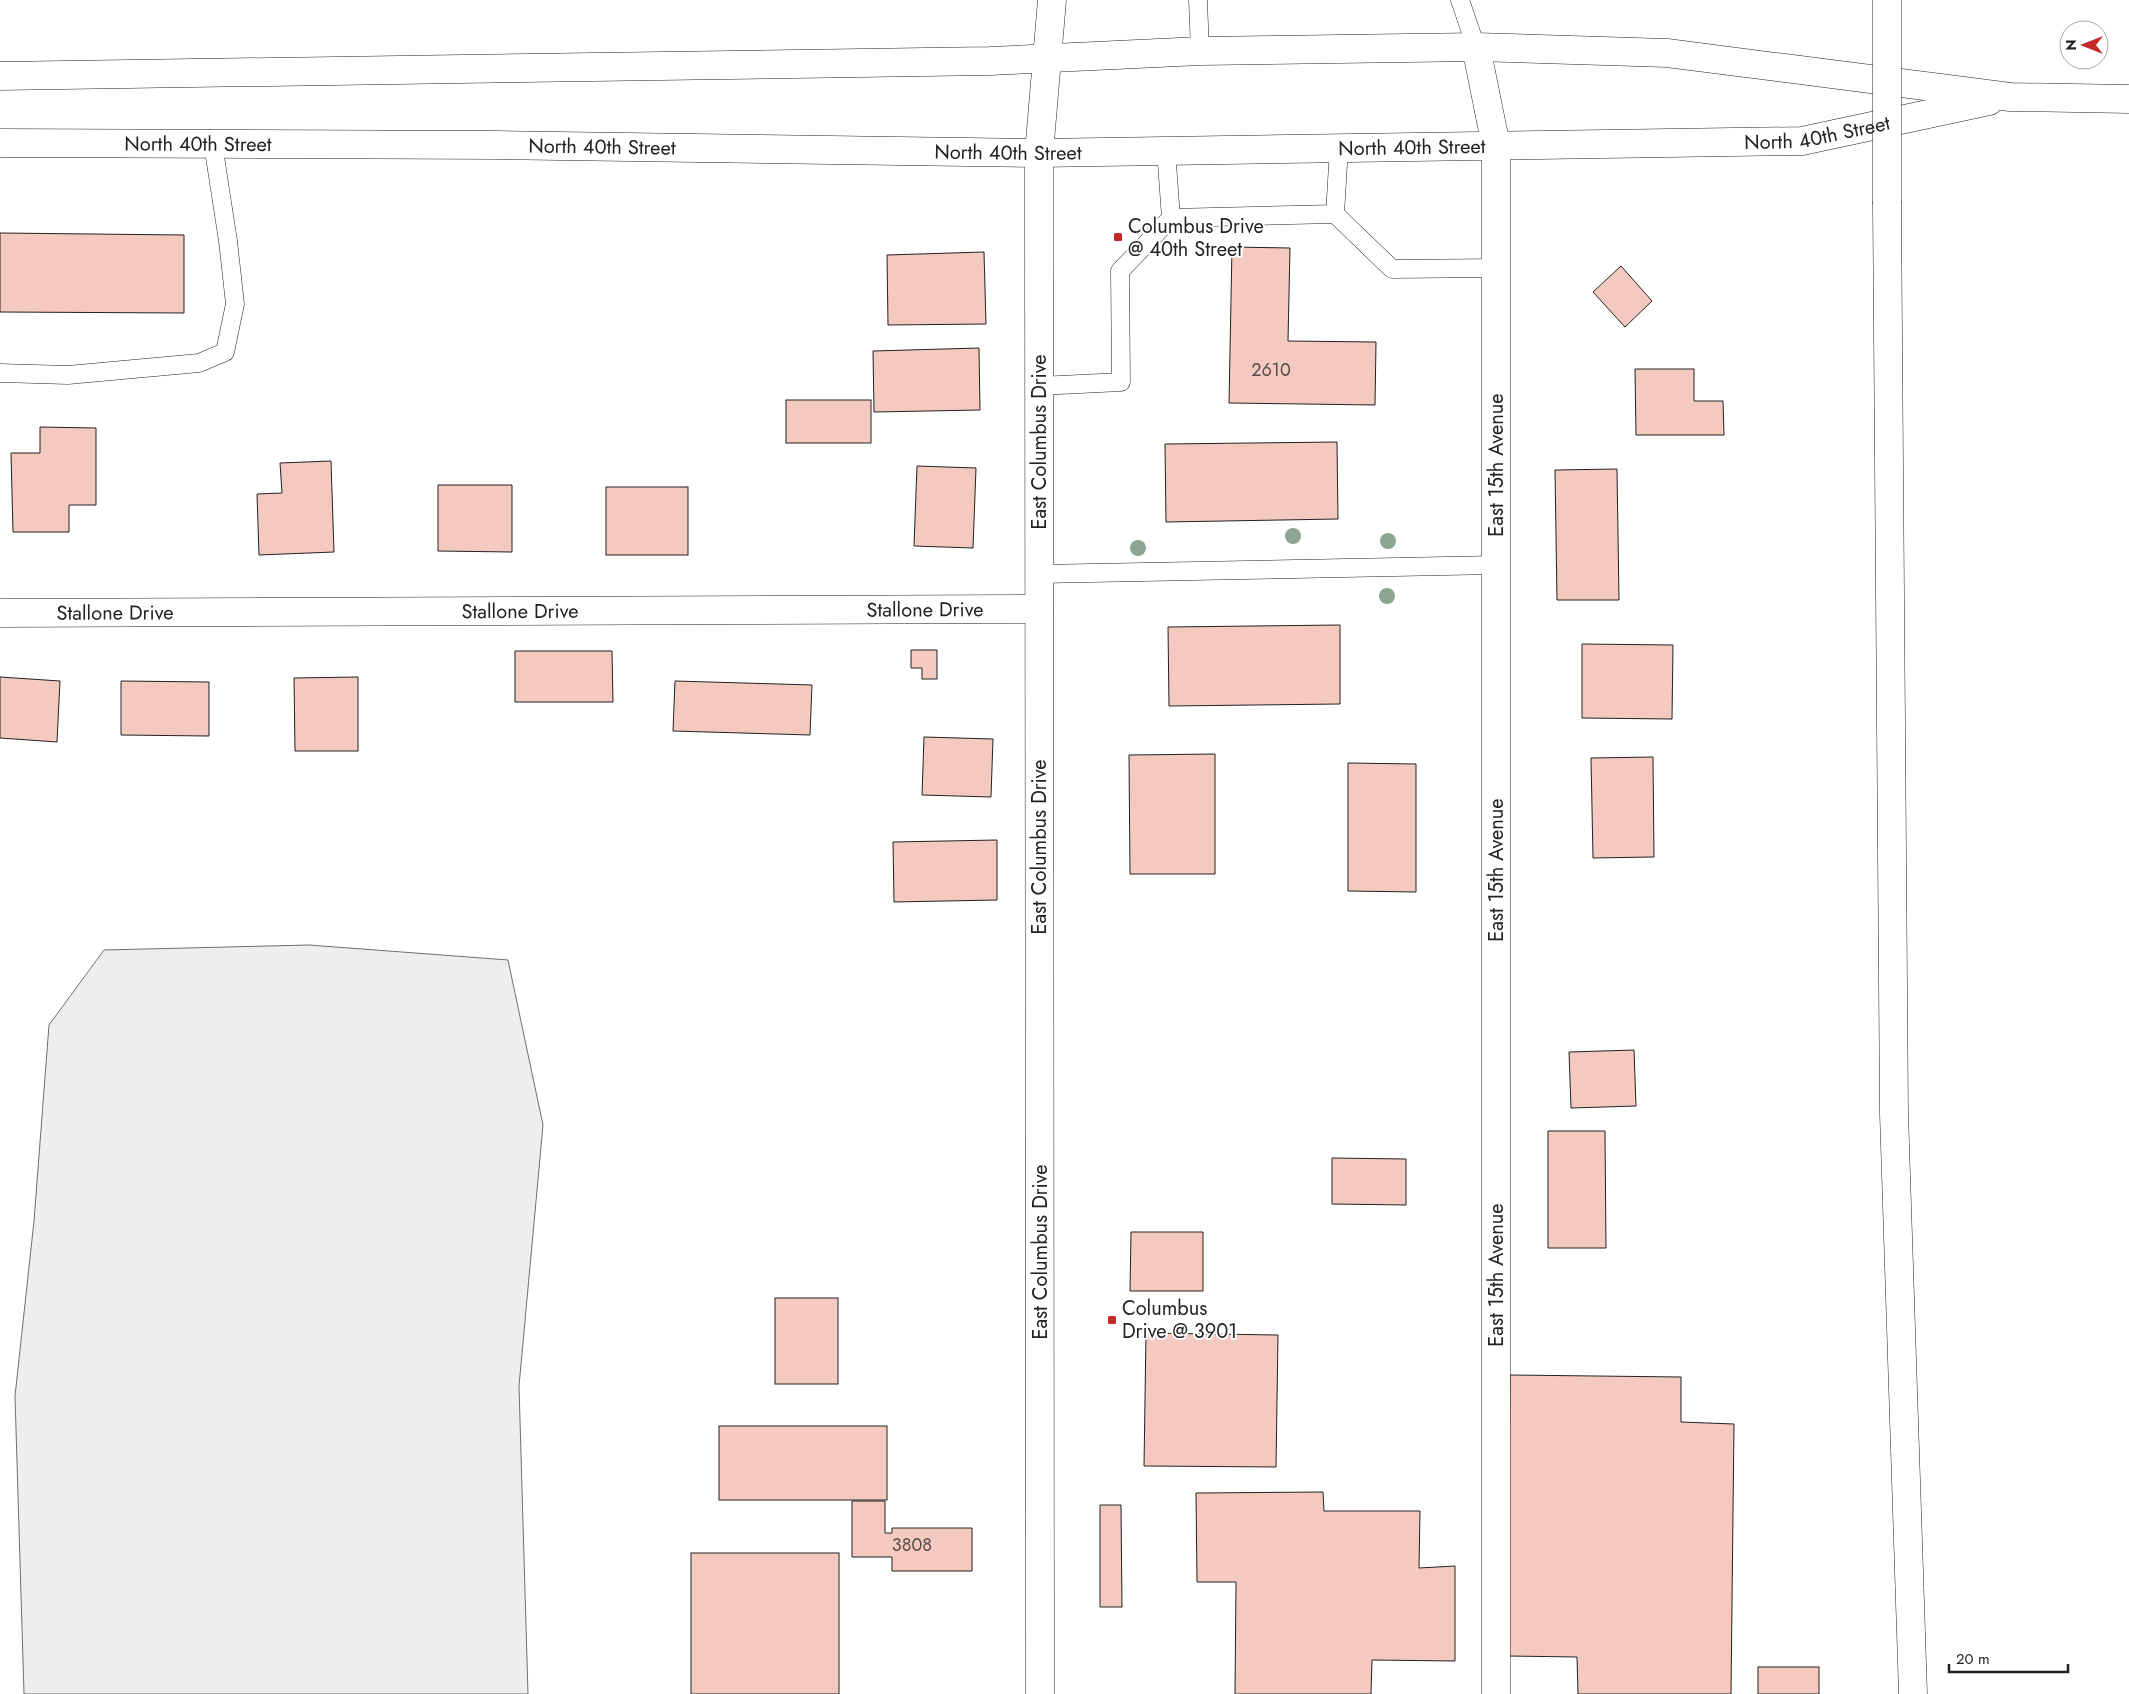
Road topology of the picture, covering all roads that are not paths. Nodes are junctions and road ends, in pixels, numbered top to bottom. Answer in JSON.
{"nodes":[{"id":1,"x":1052,"y":0,"type":"edge"},
{"id":2,"x":1198,"y":0,"type":"edge"},
{"id":3,"x":1460,"y":0,"type":"edge"},
{"id":4,"x":1886,"y":0,"type":"edge"},
{"id":5,"x":1476,"y":47,"type":"junction"},
{"id":6,"x":1200,"y":51,"type":"junction"},
{"id":7,"x":1047,"y":60,"type":"junction"},
{"id":8,"x":0,"y":76,"type":"edge"},
{"id":9,"x":2010,"y":97,"type":"junction"},
{"id":10,"x":2129,"y":99,"type":"edge"},
{"id":11,"x":0,"y":143,"type":"edge"},
{"id":12,"x":213,"y":144,"type":"junction"},
{"id":13,"x":1496,"y":146,"type":"junction"},
{"id":14,"x":1339,"y":148,"type":"junction"},
{"id":15,"x":1166,"y":150,"type":"junction"},
{"id":16,"x":1039,"y":153,"type":"junction"},
{"id":17,"x":1335,"y":214,"type":"junction"},
{"id":18,"x":1171,"y":218,"type":"junction"},
{"id":19,"x":1496,"y":268,"type":"junction"},
{"id":20,"x":0,"y":373,"type":"edge"},
{"id":21,"x":1039,"y":386,"type":"junction"},
{"id":22,"x":1496,"y":565,"type":"junction"},
{"id":23,"x":1039,"y":574,"type":"junction"},
{"id":24,"x":1039,"y":609,"type":"junction"},
{"id":25,"x":0,"y":613,"type":"edge"},
{"id":26,"x":1040,"y":1694,"type":"edge"},
{"id":27,"x":1496,"y":1694,"type":"edge"},
{"id":28,"x":1913,"y":1694,"type":"edge"}],
"edges":[{"from":1,"to":7,"type":"main road","name":"East Columbus Drive"},
{"from":2,"to":6,"type":"lane"},
{"from":3,"to":5,"type":"lane"},
{"from":4,"to":28,"type":"main road","bridge":true},
{"from":5,"to":6,"type":"main road","name":"North 40th Street"},
{"from":5,"to":9,"type":"main road","name":"North 40th Street"},
{"from":5,"to":13,"type":"main road","name":"East 15th Avenue"},
{"from":6,"to":7,"type":"main road","name":"North 40th Street"},
{"from":7,"to":8,"type":"main road","name":"North 40th Street"},
{"from":7,"to":16,"type":"main road","name":"East Columbus Drive"},
{"from":9,"to":10,"type":"main road","name":"North 40th Street"},
{"from":9,"to":13,"type":"main road","name":"North 40th Street"},
{"from":11,"to":12,"type":"main road","name":"North 40th Street"},
{"from":12,"to":16,"type":"main road","name":"North 40th Street"},
{"from":12,"to":20,"type":"lane"},
{"from":13,"to":14,"type":"main road","name":"North 40th Street"},
{"from":13,"to":19,"type":"main road","name":"East 15th Avenue"},
{"from":14,"to":15,"type":"main road","name":"North 40th Street"},
{"from":14,"to":17,"type":"lane"},
{"from":15,"to":16,"type":"main road","name":"North 40th Street"},
{"from":15,"to":18,"type":"lane"},
{"from":16,"to":21,"type":"main road","name":"East Columbus Drive"},
{"from":17,"to":18,"type":"lane"},
{"from":17,"to":19,"type":"lane"},
{"from":18,"to":21,"type":"lane"},
{"from":19,"to":22,"type":"main road","name":"East 15th Avenue"},
{"from":21,"to":23,"type":"main road","name":"East Columbus Drive"},
{"from":22,"to":23,"type":"lane"},
{"from":22,"to":27,"type":"main road","name":"East 15th Avenue"},
{"from":23,"to":24,"type":"main road","name":"East Columbus Drive"},
{"from":24,"to":25,"type":"main road","name":"Stallone Drive"},
{"from":24,"to":26,"type":"main road","name":"East Columbus Drive"}]}
